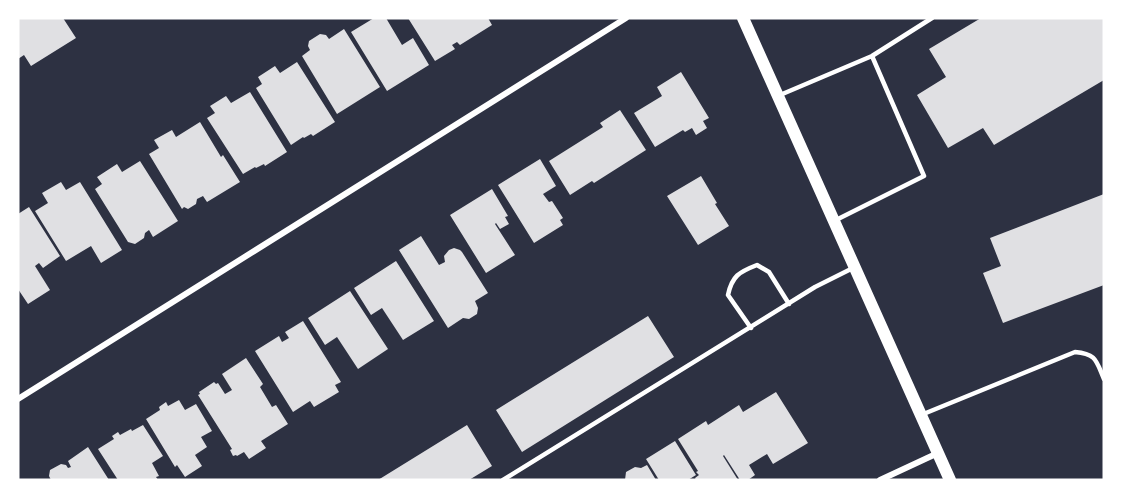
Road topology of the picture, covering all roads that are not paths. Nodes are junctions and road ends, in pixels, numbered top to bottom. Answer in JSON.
{"nodes":[{"id":1,"x":626,"y":18,"type":"edge"},
{"id":2,"x":743,"y":18,"type":"edge"},
{"id":3,"x":932,"y":18,"type":"edge"},
{"id":4,"x":872,"y":56,"type":"junction"},
{"id":5,"x":778,"y":96,"type":"junction"},
{"id":6,"x":834,"y":221,"type":"junction"},
{"id":7,"x":855,"y":267,"type":"junction"},
{"id":8,"x":789,"y":304,"type":"junction"},
{"id":9,"x":750,"y":328,"type":"junction"},
{"id":10,"x":1104,"y":379,"type":"edge"},
{"id":11,"x":18,"y":399,"type":"edge"},
{"id":12,"x":921,"y":415,"type":"junction"},
{"id":13,"x":938,"y":453,"type":"junction"},
{"id":14,"x":503,"y":480,"type":"edge"},
{"id":15,"x":880,"y":480,"type":"edge"},
{"id":16,"x":950,"y":480,"type":"edge"}],
"edges":[{"from":1,"to":11,"type":"street"},
{"from":2,"to":5,"type":"main road"},
{"from":3,"to":4,"type":"lane"},
{"from":4,"to":5,"type":"lane"},
{"from":4,"to":6,"type":"lane"},
{"from":5,"to":6,"type":"main road"},
{"from":6,"to":7,"type":"main road"},
{"from":7,"to":8,"type":"lane"},
{"from":7,"to":12,"type":"main road"},
{"from":8,"to":9,"type":"lane"},
{"from":8,"to":9,"type":"lane"},
{"from":9,"to":14,"type":"lane"},
{"from":10,"to":12,"type":"lane"},
{"from":12,"to":13,"type":"main road"},
{"from":13,"to":15,"type":"street"},
{"from":13,"to":16,"type":"main road"}]}
